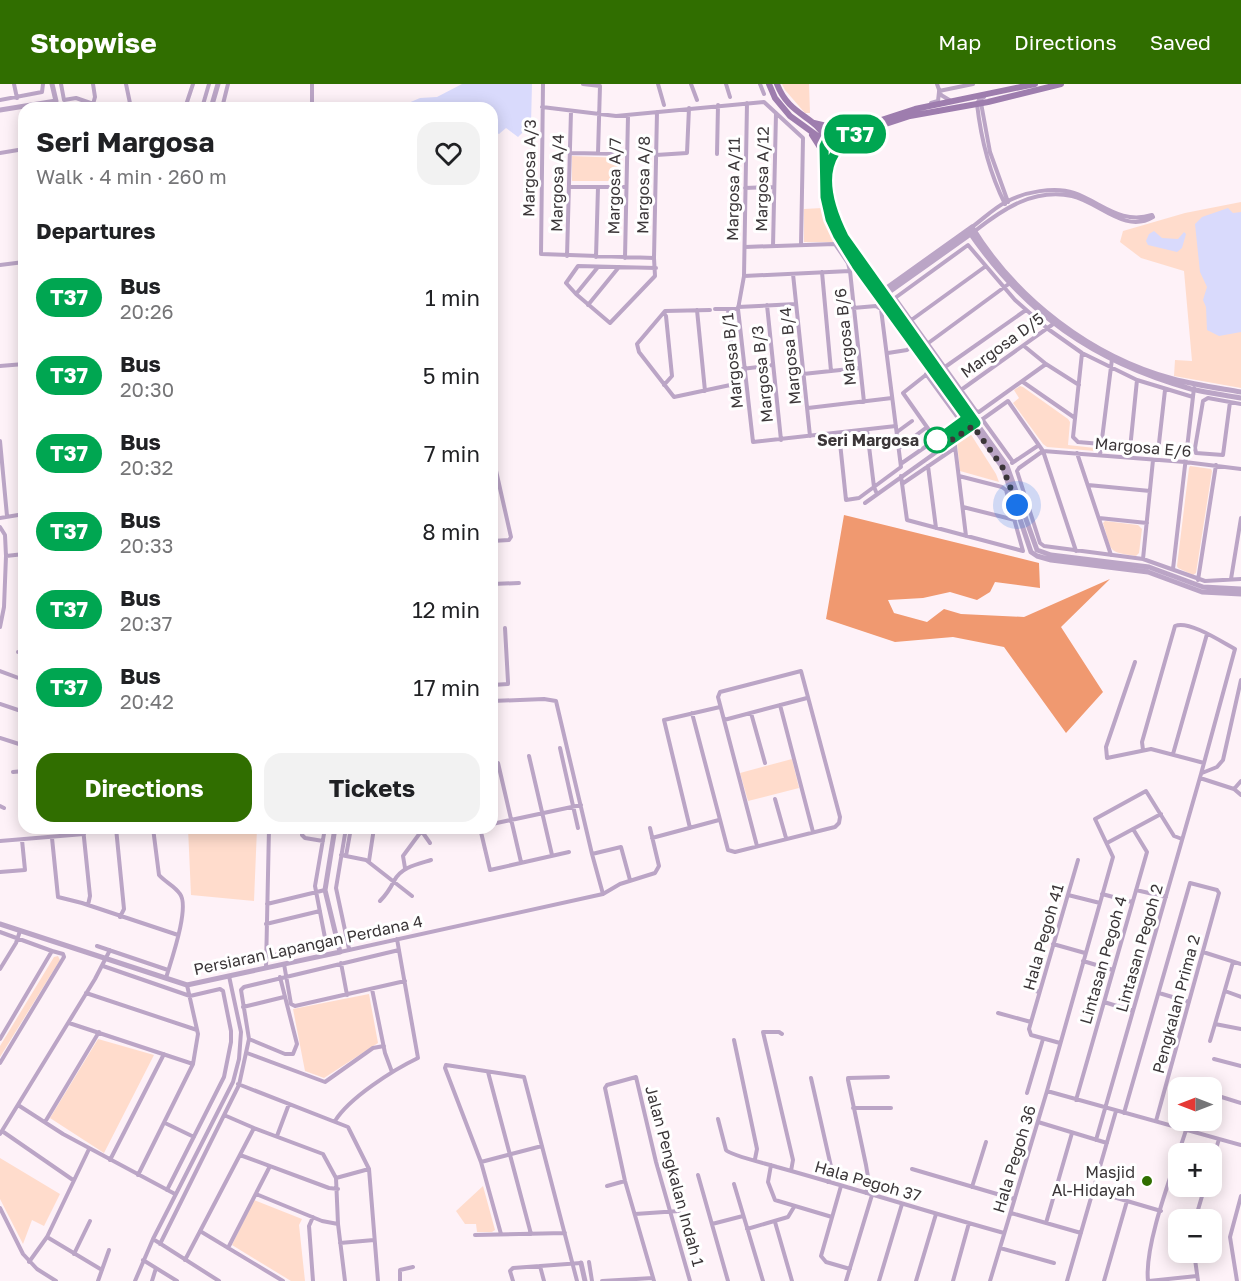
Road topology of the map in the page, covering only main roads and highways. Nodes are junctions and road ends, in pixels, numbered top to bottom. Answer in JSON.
{"nodes":[{"id":1,"x":769,"y":84,"type":"edge"},
{"id":2,"x":777,"y":84,"type":"edge"},
{"id":3,"x":1047,"y":84,"type":"edge"},
{"id":4,"x":1061,"y":84,"type":"edge"},
{"id":5,"x":1034,"y":86,"type":"edge"},
{"id":6,"x":979,"y":103,"type":"junction"},
{"id":7,"x":811,"y":122,"type":"junction"},
{"id":8,"x":801,"y":124,"type":"junction"},
{"id":9,"x":857,"y":130,"type":"junction"},
{"id":10,"x":827,"y":140,"type":"junction"}],
"edges":[{"from":1,"to":8,"type":"main road"},
{"from":2,"to":7,"type":"main road"},
{"from":3,"to":5,"type":"main road"},
{"from":4,"to":5,"type":"main road"},
{"from":5,"to":6,"type":"main road"},
{"from":6,"to":9,"type":"main road"},
{"from":6,"to":9,"type":"main road"},
{"from":7,"to":9,"type":"main road"},
{"from":7,"to":10,"type":"main road"},
{"from":8,"to":9,"type":"main road"},
{"from":8,"to":10,"type":"main road"},
{"from":9,"to":10,"type":"main road"}]}
